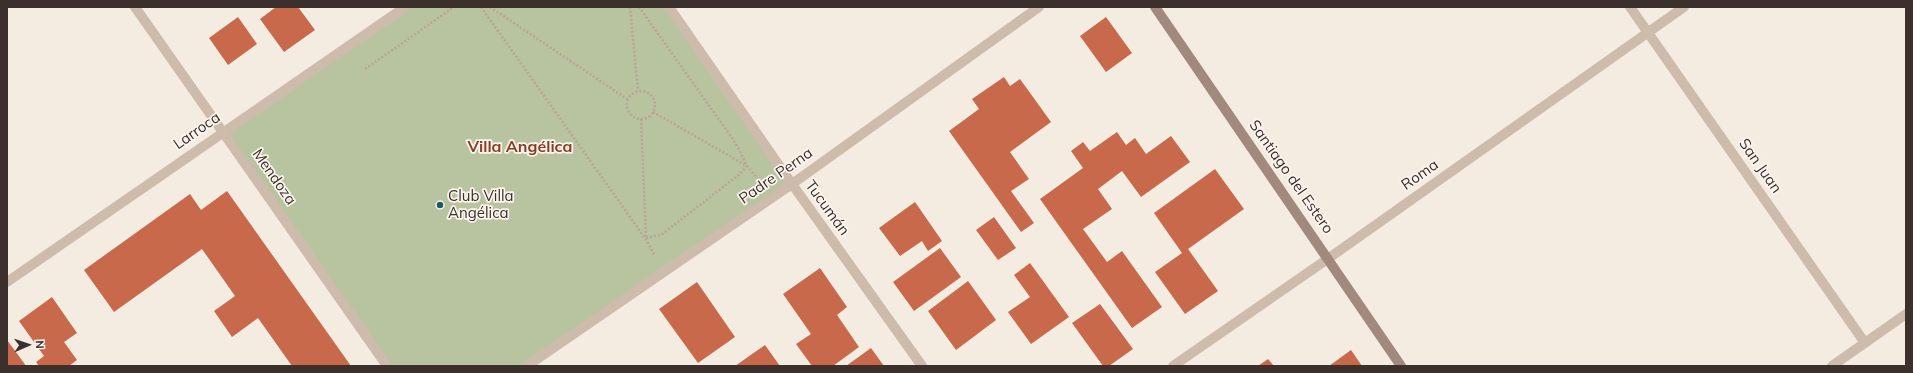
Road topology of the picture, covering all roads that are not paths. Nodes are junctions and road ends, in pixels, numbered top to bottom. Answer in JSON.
{"nodes":[{"id":1,"x":135,"y":7,"type":"edge"},
{"id":2,"x":405,"y":7,"type":"edge"},
{"id":3,"x":669,"y":7,"type":"edge"},
{"id":4,"x":1039,"y":7,"type":"edge"},
{"id":5,"x":1155,"y":7,"type":"edge"},
{"id":6,"x":1630,"y":7,"type":"edge"},
{"id":7,"x":1684,"y":7,"type":"edge"},
{"id":8,"x":1647,"y":32,"type":"junction"},
{"id":9,"x":223,"y":131,"type":"junction"},
{"id":10,"x":792,"y":184,"type":"junction"},
{"id":11,"x":1329,"y":258,"type":"junction"},
{"id":12,"x":7,"y":282,"type":"edge"},
{"id":13,"x":1906,"y":314,"type":"edge"},
{"id":14,"x":1865,"y":343,"type":"junction"},
{"id":15,"x":387,"y":366,"type":"edge"},
{"id":16,"x":526,"y":366,"type":"edge"},
{"id":17,"x":922,"y":366,"type":"edge"},
{"id":18,"x":1173,"y":366,"type":"edge"},
{"id":19,"x":1401,"y":366,"type":"edge"},
{"id":20,"x":1832,"y":366,"type":"edge"}],
"edges":[{"from":1,"to":9,"type":"street","name":"Mendoza"},
{"from":2,"to":9,"type":"street","name":"Larroca"},
{"from":3,"to":10,"type":"street","name":"Tucumán"},
{"from":4,"to":10,"type":"street","name":"Padre Perna"},
{"from":5,"to":11,"type":"street","name":"Santiago del Estero"},
{"from":6,"to":8,"type":"street","name":"San Juan"},
{"from":7,"to":8,"type":"street","name":"Roma"},
{"from":8,"to":11,"type":"street","name":"Roma"},
{"from":8,"to":14,"type":"street","name":"San Juan"},
{"from":9,"to":12,"type":"street","name":"Larroca"},
{"from":9,"to":15,"type":"street","name":"Mendoza"},
{"from":10,"to":16,"type":"street","name":"Padre Perna"},
{"from":10,"to":17,"type":"street","name":"Tucumán"},
{"from":11,"to":18,"type":"street","name":"Roma"},
{"from":11,"to":19,"type":"street","name":"Santiago del Estero"},
{"from":13,"to":14,"type":"street"},
{"from":14,"to":20,"type":"street"}]}
